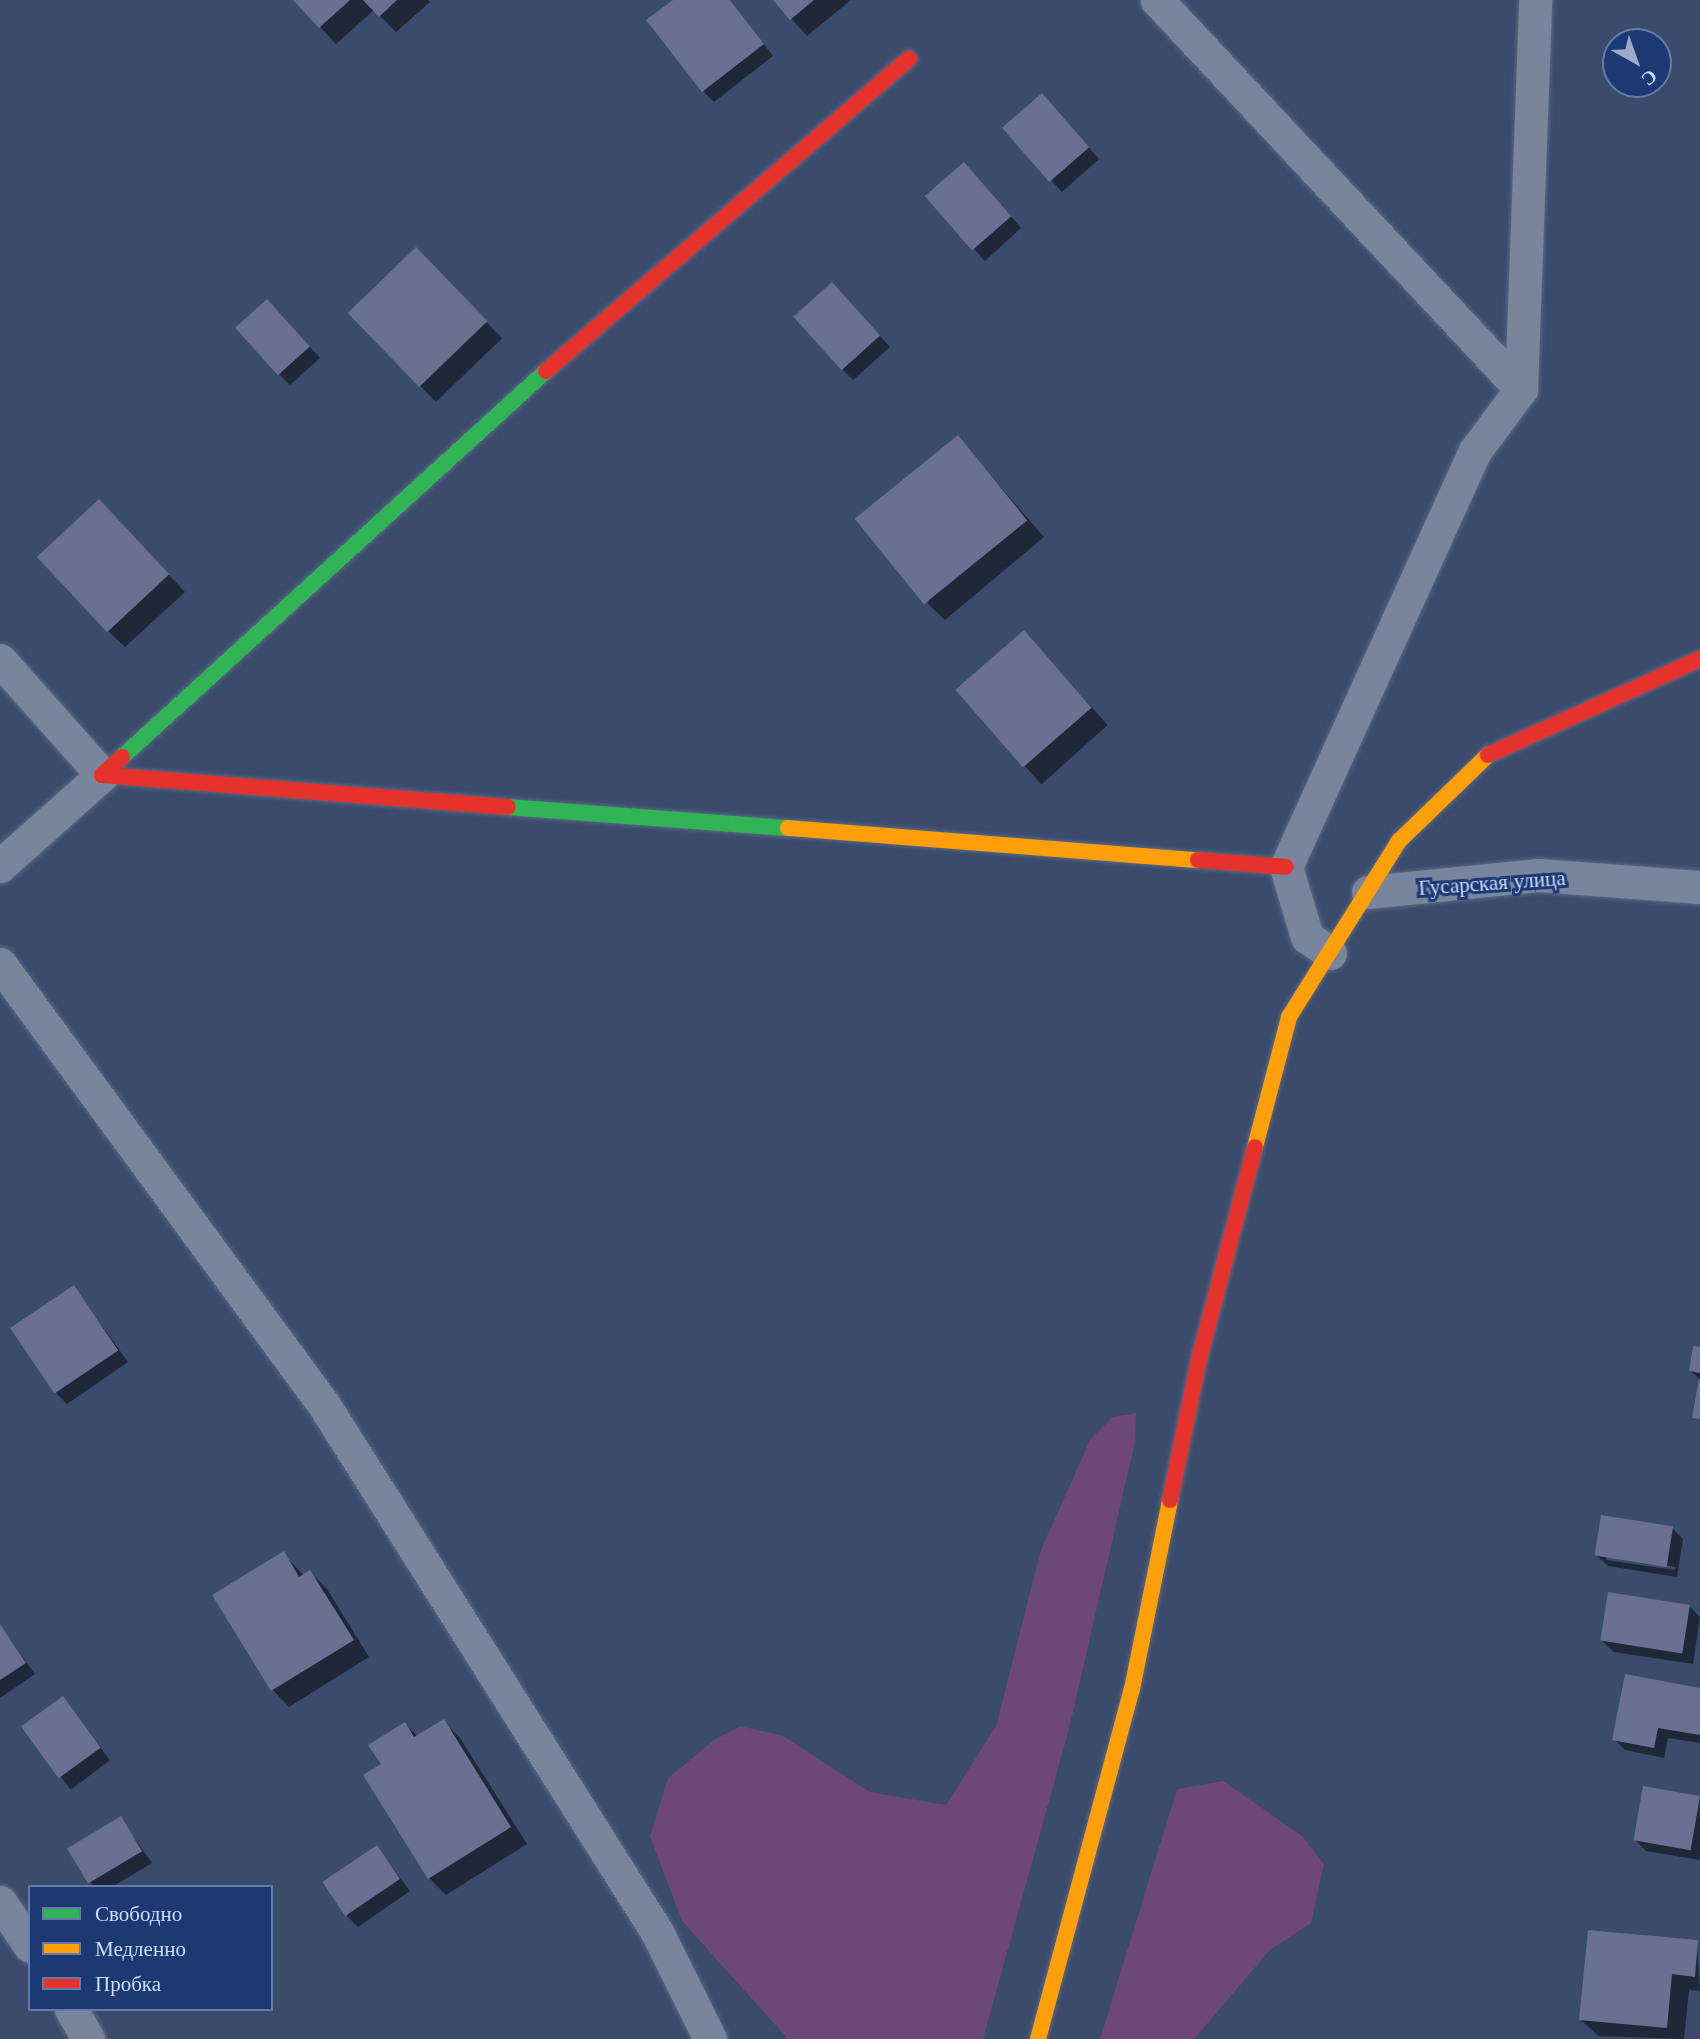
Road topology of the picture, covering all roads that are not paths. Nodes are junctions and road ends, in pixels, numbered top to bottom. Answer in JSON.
{"nodes":[{"id":1,"x":1157,"y":0,"type":"edge"},
{"id":2,"x":1535,"y":0,"type":"edge"},
{"id":3,"x":909,"y":59,"type":"dead end"},
{"id":4,"x":1521,"y":389,"type":"junction"},
{"id":5,"x":1700,"y":659,"type":"edge"},
{"id":6,"x":0,"y":660,"type":"edge"},
{"id":7,"x":102,"y":775,"type":"junction"},
{"id":8,"x":0,"y":866,"type":"edge"},
{"id":9,"x":1286,"y":867,"type":"junction"},
{"id":10,"x":1700,"y":887,"type":"edge"},
{"id":11,"x":1368,"y":892,"type":"junction"},
{"id":12,"x":1330,"y":953,"type":"junction"},
{"id":13,"x":0,"y":964,"type":"edge"},
{"id":14,"x":0,"y":1902,"type":"edge"},
{"id":15,"x":28,"y":1943,"type":"edge"},
{"id":16,"x":72,"y":2011,"type":"edge"},
{"id":17,"x":88,"y":2039,"type":"edge"},
{"id":18,"x":710,"y":2039,"type":"edge"},
{"id":19,"x":1038,"y":2039,"type":"edge"}],
"edges":[{"from":1,"to":4,"type":"street"},
{"from":2,"to":4,"type":"street"},
{"from":3,"to":7,"type":"street"},
{"from":4,"to":9,"type":"street"},
{"from":5,"to":11,"type":"street"},
{"from":6,"to":7,"type":"street"},
{"from":7,"to":8,"type":"street"},
{"from":7,"to":9,"type":"street"},
{"from":9,"to":12,"type":"street"},
{"from":10,"to":11,"type":"street","name":"Гусарская улица"},
{"from":11,"to":12,"type":"street"},
{"from":12,"to":19,"type":"street"},
{"from":13,"to":18,"type":"street"},
{"from":14,"to":15,"type":"street"},
{"from":16,"to":17,"type":"street"}]}
